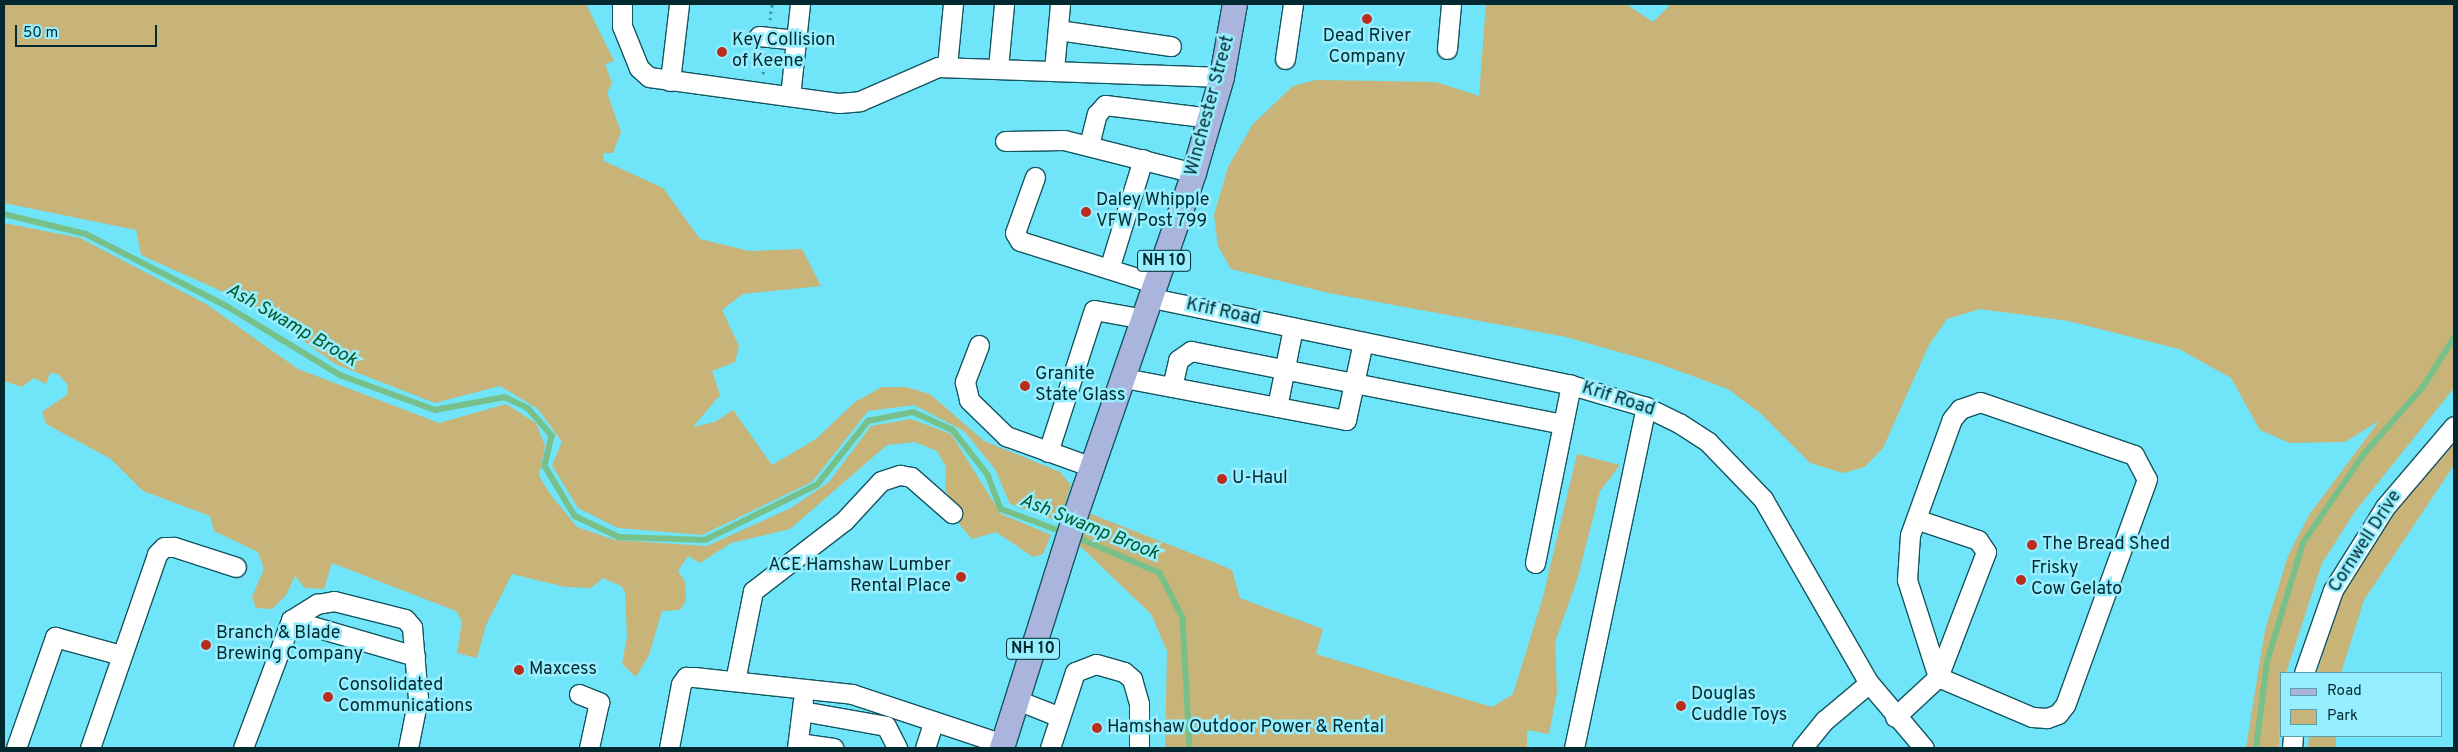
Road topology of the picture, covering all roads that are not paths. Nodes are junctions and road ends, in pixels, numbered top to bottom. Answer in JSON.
{"nodes":[{"id":1,"x":622,"y":4,"type":"edge"},
{"id":2,"x":679,"y":4,"type":"edge"},
{"id":3,"x":800,"y":4,"type":"edge"},
{"id":4,"x":953,"y":4,"type":"edge"},
{"id":5,"x":1004,"y":4,"type":"edge"},
{"id":6,"x":1060,"y":4,"type":"edge"},
{"id":7,"x":1235,"y":4,"type":"edge"},
{"id":8,"x":1293,"y":4,"type":"edge"},
{"id":9,"x":1451,"y":4,"type":"edge"},
{"id":10,"x":1058,"y":30,"type":"junction"},
{"id":11,"x":759,"y":36,"type":"dead end"},
{"id":12,"x":796,"y":40,"type":"junction"},
{"id":13,"x":1171,"y":46,"type":"dead end"},
{"id":14,"x":1447,"y":49,"type":"dead end"},
{"id":15,"x":1285,"y":59,"type":"dead end"},
{"id":16,"x":947,"y":66,"type":"junction"},
{"id":17,"x":998,"y":68,"type":"junction"},
{"id":18,"x":1054,"y":70,"type":"junction"},
{"id":19,"x":1222,"y":78,"type":"junction"},
{"id":20,"x":670,"y":81,"type":"junction"},
{"id":21,"x":790,"y":96,"type":"junction"},
{"id":22,"x":1211,"y":118,"type":"junction"},
{"id":23,"x":1005,"y":141,"type":"dead end"},
{"id":24,"x":1089,"y":146,"type":"junction"},
{"id":25,"x":1143,"y":160,"type":"junction"},
{"id":26,"x":1194,"y":173,"type":"junction"},
{"id":27,"x":1035,"y":177,"type":"dead end"},
{"id":28,"x":1109,"y":269,"type":"junction"},
{"id":29,"x":1151,"y":300,"type":"junction"},
{"id":30,"x":1293,"y":328,"type":"junction"},
{"id":31,"x":1363,"y":342,"type":"junction"},
{"id":32,"x":979,"y":345,"type":"dead end"},
{"id":33,"x":1285,"y":370,"type":"junction"},
{"id":34,"x":1124,"y":378,"type":"junction"},
{"id":35,"x":1356,"y":383,"type":"junction"},
{"id":36,"x":1571,"y":385,"type":"junction"},
{"id":37,"x":1172,"y":387,"type":"junction"},
{"id":38,"x":1277,"y":407,"type":"junction"},
{"id":39,"x":1646,"y":408,"type":"junction"},
{"id":40,"x":1563,"y":424,"type":"junction"},
{"id":41,"x":2454,"y":426,"type":"edge"},
{"id":42,"x":1048,"y":452,"type":"junction"},
{"id":43,"x":1092,"y":467,"type":"junction"},
{"id":44,"x":952,"y":513,"type":"dead end"},
{"id":45,"x":1916,"y":519,"type":"junction"},
{"id":46,"x":1535,"y":563,"type":"dead end"},
{"id":47,"x":236,"y":567,"type":"dead end"},
{"id":48,"x":291,"y":620,"type":"junction"},
{"id":49,"x":122,"y":655,"type":"junction"},
{"id":50,"x":414,"y":656,"type":"junction"},
{"id":51,"x":2304,"y":672,"type":"edge"},
{"id":52,"x":1938,"y":676,"type":"junction"},
{"id":53,"x":735,"y":681,"type":"junction"},
{"id":54,"x":1869,"y":683,"type":"junction"},
{"id":55,"x":804,"y":688,"type":"junction"},
{"id":56,"x":579,"y":694,"type":"dead end"},
{"id":57,"x":1017,"y":700,"type":"junction"},
{"id":58,"x":802,"y":711,"type":"junction"},
{"id":59,"x":1060,"y":717,"type":"junction"},
{"id":60,"x":1896,"y":717,"type":"junction"},
{"id":61,"x":934,"y":721,"type":"junction"},
{"id":62,"x":797,"y":746,"type":"edge"},
{"id":63,"x":1002,"y":746,"type":"edge"},
{"id":64,"x":16,"y":748,"type":"edge"},
{"id":65,"x":90,"y":748,"type":"edge"},
{"id":66,"x":243,"y":748,"type":"edge"},
{"id":67,"x":408,"y":748,"type":"edge"},
{"id":68,"x":589,"y":748,"type":"edge"},
{"id":69,"x":670,"y":748,"type":"edge"},
{"id":70,"x":834,"y":748,"type":"edge"},
{"id":71,"x":897,"y":748,"type":"edge"},
{"id":72,"x":925,"y":748,"type":"edge"},
{"id":73,"x":1050,"y":748,"type":"edge"},
{"id":74,"x":1139,"y":748,"type":"edge"},
{"id":75,"x":1574,"y":748,"type":"edge"},
{"id":76,"x":1802,"y":748,"type":"edge"},
{"id":77,"x":1924,"y":748,"type":"edge"}],
"edges":[{"from":1,"to":20,"type":"street"},
{"from":2,"to":20,"type":"street"},
{"from":3,"to":12,"type":"street"},
{"from":4,"to":16,"type":"street"},
{"from":5,"to":17,"type":"street"},
{"from":6,"to":10,"type":"street"},
{"from":7,"to":19,"type":"main road","name":"Winchester Street","number":"NH 10"},
{"from":8,"to":15,"type":"street"},
{"from":9,"to":14,"type":"street"},
{"from":10,"to":13,"type":"street"},
{"from":10,"to":18,"type":"street"},
{"from":11,"to":12,"type":"street"},
{"from":12,"to":21,"type":"street"},
{"from":16,"to":17,"type":"street"},
{"from":16,"to":21,"type":"street"},
{"from":17,"to":18,"type":"street"},
{"from":18,"to":19,"type":"street"},
{"from":19,"to":22,"type":"main road","name":"Winchester Street","number":"NH 10"},
{"from":20,"to":21,"type":"street"},
{"from":22,"to":24,"type":"street"},
{"from":22,"to":26,"type":"main road","name":"Winchester Street","number":"NH 10"},
{"from":23,"to":24,"type":"street"},
{"from":24,"to":25,"type":"street"},
{"from":25,"to":26,"type":"street"},
{"from":25,"to":28,"type":"street"},
{"from":26,"to":29,"type":"main road","name":"Winchester Street","number":"NH 10"},
{"from":27,"to":28,"type":"street"},
{"from":28,"to":29,"type":"street"},
{"from":29,"to":30,"type":"street","name":"Krif Road"},
{"from":29,"to":34,"type":"main road","name":"Winchester Street","number":"NH 10"},
{"from":29,"to":42,"type":"street"},
{"from":30,"to":31,"type":"street","name":"Krif Road"},
{"from":30,"to":33,"type":"street"},
{"from":31,"to":35,"type":"street"},
{"from":31,"to":36,"type":"street","name":"Krif Road"},
{"from":32,"to":42,"type":"street"},
{"from":33,"to":35,"type":"street"},
{"from":33,"to":37,"type":"street"},
{"from":33,"to":38,"type":"street"},
{"from":34,"to":37,"type":"street"},
{"from":34,"to":43,"type":"main road","name":"Winchester Street","number":"NH 10"},
{"from":35,"to":38,"type":"street"},
{"from":35,"to":40,"type":"street"},
{"from":36,"to":39,"type":"street","name":"Krif Road"},
{"from":36,"to":40,"type":"street"},
{"from":37,"to":38,"type":"street"},
{"from":39,"to":54,"type":"street","name":"Krif Road"},
{"from":39,"to":75,"type":"street"},
{"from":40,"to":46,"type":"street"},
{"from":41,"to":51,"type":"street","name":"Cornwell Drive"},
{"from":42,"to":43,"type":"street"},
{"from":43,"to":57,"type":"main road","name":"Winchester Street","number":"NH 10"},
{"from":44,"to":53,"type":"street"},
{"from":45,"to":52,"type":"street"},
{"from":45,"to":52,"type":"street"},
{"from":45,"to":52,"type":"street"},
{"from":47,"to":49,"type":"street"},
{"from":48,"to":50,"type":"street"},
{"from":48,"to":50,"type":"street"},
{"from":48,"to":66,"type":"street"},
{"from":49,"to":64,"type":"street"},
{"from":49,"to":65,"type":"street"},
{"from":50,"to":67,"type":"street"},
{"from":52,"to":60,"type":"street"},
{"from":53,"to":55,"type":"street"},
{"from":53,"to":69,"type":"street"},
{"from":54,"to":60,"type":"street","name":"Krif Road"},
{"from":54,"to":76,"type":"street"},
{"from":55,"to":58,"type":"street"},
{"from":55,"to":61,"type":"street"},
{"from":56,"to":68,"type":"street"},
{"from":57,"to":59,"type":"street"},
{"from":57,"to":63,"type":"main road","name":"Winchester Street","number":"NH 10"},
{"from":58,"to":62,"type":"street"},
{"from":58,"to":71,"type":"street"},
{"from":59,"to":73,"type":"street"},
{"from":59,"to":74,"type":"street"},
{"from":60,"to":77,"type":"street","name":"Krif Road"},
{"from":61,"to":63,"type":"street"},
{"from":61,"to":72,"type":"street"},
{"from":62,"to":70,"type":"street"}]}
